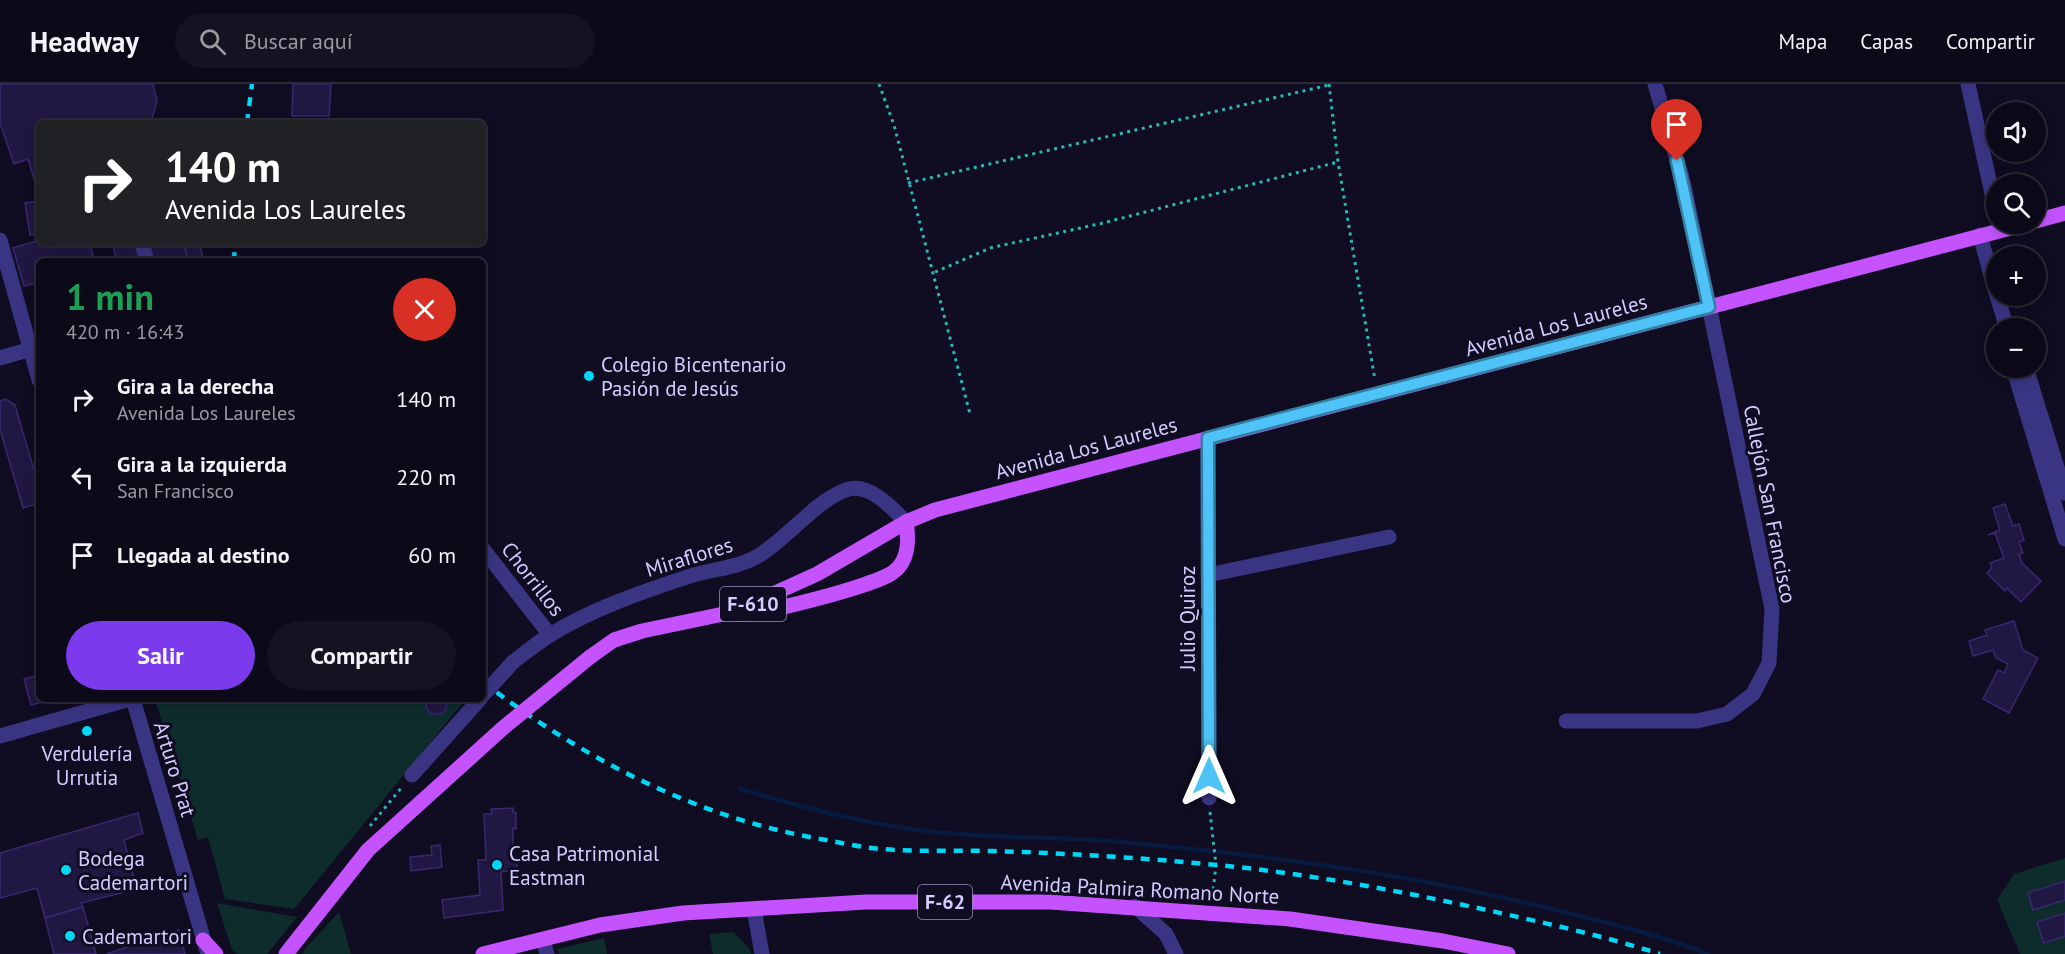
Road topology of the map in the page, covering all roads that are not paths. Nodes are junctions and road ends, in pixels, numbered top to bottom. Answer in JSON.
{"nodes":[{"id":1,"x":1655,"y":84,"type":"edge"},
{"id":2,"x":1968,"y":84,"type":"edge"},
{"id":3,"x":1988,"y":174,"type":"edge"},
{"id":4,"x":2065,"y":213,"type":"edge"},
{"id":5,"x":2046,"y":218,"type":"edge"},
{"id":6,"x":1986,"y":234,"type":"edge"},
{"id":7,"x":1980,"y":236,"type":"junction"},
{"id":8,"x":0,"y":240,"type":"edge"},
{"id":9,"x":1986,"y":256,"type":"edge"},
{"id":10,"x":1709,"y":307,"type":"junction"},
{"id":11,"x":35,"y":344,"type":"edge"},
{"id":12,"x":0,"y":358,"type":"edge"},
{"id":13,"x":2016,"y":378,"type":"edge"},
{"id":14,"x":2029,"y":378,"type":"edge"},
{"id":15,"x":1208,"y":438,"type":"junction"},
{"id":16,"x":2065,"y":493,"type":"edge"},
{"id":17,"x":906,"y":522,"type":"junction"},
{"id":18,"x":2065,"y":536,"type":"edge"},
{"id":19,"x":1389,"y":537,"type":"dead end"},
{"id":20,"x":486,"y":553,"type":"edge"},
{"id":21,"x":1208,"y":575,"type":"junction"},
{"id":22,"x":733,"y":612,"type":"junction"},
{"id":23,"x":550,"y":635,"type":"junction"},
{"id":24,"x":486,"y":691,"type":"edge"},
{"id":25,"x":120,"y":702,"type":"edge"},
{"id":26,"x":132,"y":702,"type":"edge"},
{"id":27,"x":476,"y":702,"type":"edge"},
{"id":28,"x":1566,"y":720,"type":"dead end"},
{"id":29,"x":0,"y":736,"type":"edge"},
{"id":30,"x":412,"y":775,"type":"dead end"},
{"id":31,"x":1209,"y":798,"type":"road end"},
{"id":32,"x":1135,"y":906,"type":"junction"},
{"id":33,"x":754,"y":909,"type":"junction"},
{"id":34,"x":206,"y":947,"type":"edge"},
{"id":35,"x":545,"y":947,"type":"edge"},
{"id":36,"x":216,"y":954,"type":"edge"},
{"id":37,"x":286,"y":954,"type":"edge"},
{"id":38,"x":483,"y":954,"type":"edge"},
{"id":39,"x":762,"y":954,"type":"edge"},
{"id":40,"x":1176,"y":954,"type":"edge"},
{"id":41,"x":1508,"y":954,"type":"edge"}],
"edges":[{"from":1,"to":10,"type":"street","name":"Callejón San Francisco"},
{"from":2,"to":3,"type":"street"},
{"from":4,"to":5,"type":"main road"},
{"from":6,"to":7,"type":"main road","name":"Avenida Los Laureles","number":"F-610"},
{"from":7,"to":9,"type":"street"},
{"from":7,"to":10,"type":"main road","name":"Avenida Los Laureles","number":"F-610"},
{"from":8,"to":11,"type":"street"},
{"from":10,"to":15,"type":"main road","name":"Avenida Los Laureles","number":"F-610"},
{"from":10,"to":28,"type":"street","name":"Callejón San Francisco"},
{"from":11,"to":12,"type":"street"},
{"from":13,"to":18,"type":"street"},
{"from":14,"to":16,"type":"street"},
{"from":15,"to":17,"type":"main road","name":"Avenida Los Laureles","number":"F-610"},
{"from":15,"to":21,"type":"street","name":"Julio Quiroz"},
{"from":17,"to":22,"type":"main road","name":"Avenida Los Laureles","number":"F-610"},
{"from":17,"to":22,"type":"main road"},
{"from":17,"to":23,"type":"street","name":"Miraflores"},
{"from":19,"to":21,"type":"street"},
{"from":20,"to":23,"type":"street","name":"Chorrillos"},
{"from":21,"to":31,"type":"street","name":"Julio Quiroz"},
{"from":22,"to":37,"type":"main road","name":"Avenida Los Laureles","number":"F-610","bridge":true},
{"from":23,"to":24,"type":"street","name":"Miraflores","bridge":true},
{"from":25,"to":29,"type":"street"},
{"from":26,"to":34,"type":"street","name":"Arturo Prat"},
{"from":27,"to":30,"type":"street","name":"Miraflores"},
{"from":32,"to":33,"type":"main road","name":"Avenida Palmira Romano Norte","number":"F-62"},
{"from":32,"to":40,"type":"street"},
{"from":32,"to":41,"type":"main road","name":"Avenida Palmira Romano Norte","number":"F-62"},
{"from":33,"to":35,"type":"main road","name":"Avenida Palmira Romano Norte","number":"F-62"},
{"from":33,"to":39,"type":"street"},
{"from":34,"to":36,"type":"main road"},
{"from":35,"to":38,"type":"main road","name":"Avenida Palmira Romano Norte","number":"F-62"}]}
